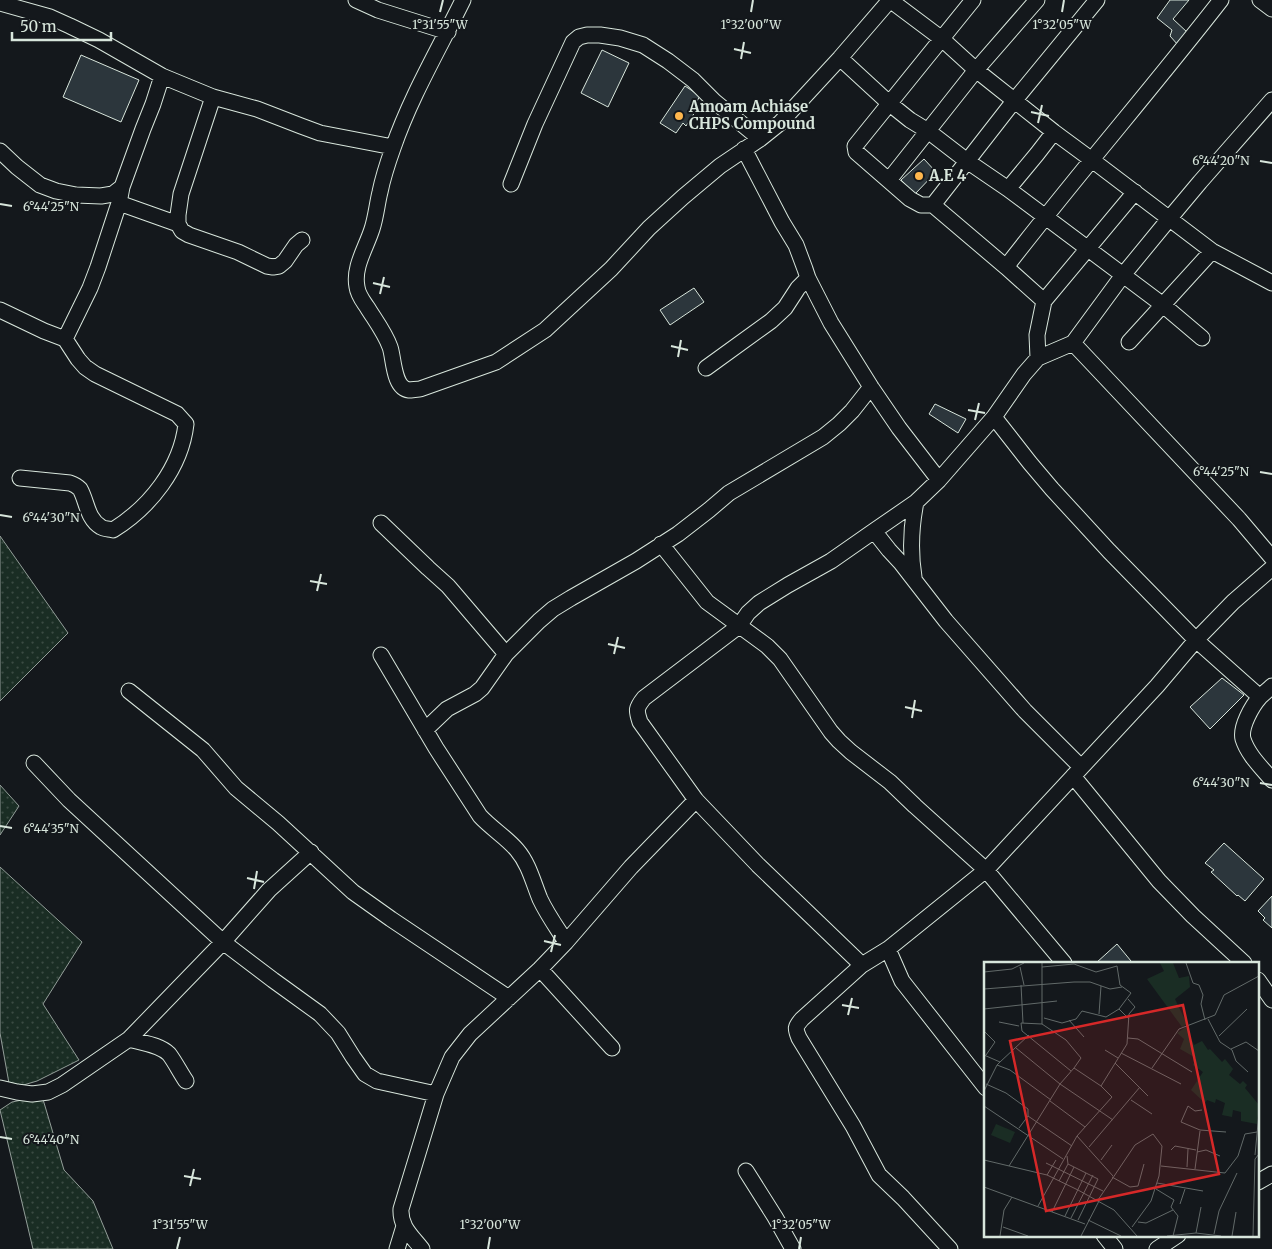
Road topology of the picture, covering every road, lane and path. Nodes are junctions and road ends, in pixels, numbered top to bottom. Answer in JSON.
{"nodes":[{"id":1,"x":356,"y":0,"type":"edge"},
{"id":2,"x":463,"y":0,"type":"edge"},
{"id":3,"x":973,"y":0,"type":"edge"},
{"id":4,"x":1037,"y":0,"type":"edge"},
{"id":5,"x":1097,"y":0,"type":"edge"},
{"id":6,"x":1221,"y":0,"type":"edge"},
{"id":7,"x":1260,"y":0,"type":"edge"},
{"id":8,"x":0,"y":3,"type":"edge"},
{"id":9,"x":1272,"y":9,"type":"edge"},
{"id":10,"x":448,"y":32,"type":"junction"},
{"id":11,"x":942,"y":39,"type":"junction"},
{"id":12,"x":840,"y":58,"type":"junction"},
{"id":13,"x":976,"y":70,"type":"junction"},
{"id":14,"x":162,"y":76,"type":"junction"},
{"id":15,"x":213,"y":97,"type":"junction"},
{"id":16,"x":1272,"y":100,"type":"edge"},
{"id":17,"x":1014,"y":101,"type":"junction"},
{"id":18,"x":890,"y":104,"type":"junction"},
{"id":19,"x":928,"y":131,"type":"junction"},
{"id":20,"x":1054,"y":132,"type":"junction"},
{"id":21,"x":760,"y":139,"type":"junction"},
{"id":22,"x":393,"y":147,"type":"junction"},
{"id":23,"x":744,"y":149,"type":"junction"},
{"id":24,"x":0,"y":151,"type":"edge"},
{"id":25,"x":1092,"y":160,"type":"junction"},
{"id":26,"x":967,"y":161,"type":"junction"},
{"id":27,"x":889,"y":180,"type":"junction"},
{"id":28,"x":511,"y":184,"type":"dead end"},
{"id":29,"x":122,"y":187,"type":"junction"},
{"id":30,"x":1008,"y":189,"type":"junction"},
{"id":31,"x":1135,"y":192,"type":"junction"},
{"id":32,"x":119,"y":203,"type":"junction"},
{"id":33,"x":933,"y":205,"type":"junction"},
{"id":34,"x":1045,"y":217,"type":"junction"},
{"id":35,"x":1169,"y":219,"type":"junction"},
{"id":36,"x":178,"y":224,"type":"junction"},
{"id":37,"x":302,"y":240,"type":"dead end"},
{"id":38,"x":1088,"y":249,"type":"junction"},
{"id":39,"x":1212,"y":251,"type":"junction"},
{"id":40,"x":1006,"y":267,"type":"junction"},
{"id":41,"x":1123,"y":275,"type":"junction"},
{"id":42,"x":808,"y":278,"type":"junction"},
{"id":43,"x":1272,"y":283,"type":"edge"},
{"id":44,"x":1044,"y":301,"type":"junction"},
{"id":45,"x":1163,"y":305,"type":"junction"},
{"id":46,"x":0,"y":310,"type":"edge"},
{"id":47,"x":64,"y":338,"type":"junction"},
{"id":48,"x":1202,"y":338,"type":"dead end"},
{"id":49,"x":1129,"y":342,"type":"dead end"},
{"id":50,"x":1073,"y":343,"type":"junction"},
{"id":51,"x":1038,"y":358,"type":"junction"},
{"id":52,"x":706,"y":368,"type":"dead end"},
{"id":53,"x":871,"y":387,"type":"junction"},
{"id":54,"x":994,"y":417,"type":"junction"},
{"id":55,"x":20,"y":478,"type":"dead end"},
{"id":56,"x":939,"y":480,"type":"junction"},
{"id":57,"x":916,"y":502,"type":"junction"},
{"id":58,"x":381,"y":523,"type":"dead end"},
{"id":59,"x":874,"y":532,"type":"junction"},
{"id":60,"x":661,"y":544,"type":"junction"},
{"id":61,"x":1272,"y":558,"type":"edge"},
{"id":62,"x":1272,"y":568,"type":"edge"},
{"id":63,"x":915,"y":582,"type":"junction"},
{"id":64,"x":739,"y":626,"type":"junction"},
{"id":65,"x":1196,"y":640,"type":"junction"},
{"id":66,"x":506,"y":654,"type":"junction"},
{"id":67,"x":380,"y":655,"type":"dead end"},
{"id":68,"x":1272,"y":686,"type":"edge"},
{"id":69,"x":129,"y":691,"type":"dead end"},
{"id":70,"x":1260,"y":697,"type":"junction"},
{"id":71,"x":425,"y":730,"type":"junction"},
{"id":72,"x":34,"y":763,"type":"dead end"},
{"id":73,"x":1077,"y":772,"type":"junction"},
{"id":74,"x":1272,"y":780,"type":"edge"},
{"id":75,"x":696,"y":800,"type":"junction"},
{"id":76,"x":311,"y":852,"type":"junction"},
{"id":77,"x":986,"y":870,"type":"junction"},
{"id":78,"x":223,"y":942,"type":"junction"},
{"id":79,"x":566,"y":942,"type":"junction"},
{"id":80,"x":888,"y":949,"type":"junction"},
{"id":81,"x":1063,"y":962,"type":"edge"},
{"id":82,"x":1243,"y":962,"type":"edge"},
{"id":83,"x":862,"y":965,"type":"junction"},
{"id":84,"x":540,"y":969,"type":"junction"},
{"id":85,"x":1260,"y":983,"type":"edge"},
{"id":86,"x":509,"y":998,"type":"junction"},
{"id":87,"x":1272,"y":1000,"type":"edge"},
{"id":88,"x":129,"y":1039,"type":"junction"},
{"id":89,"x":612,"y":1048,"type":"dead end"},
{"id":90,"x":186,"y":1081,"type":"dead end"},
{"id":91,"x":984,"y":1085,"type":"edge"},
{"id":92,"x":0,"y":1088,"type":"edge"},
{"id":93,"x":436,"y":1094,"type":"junction"},
{"id":94,"x":746,"y":1171,"type":"dead end"},
{"id":95,"x":1272,"y":1174,"type":"edge"},
{"id":96,"x":1260,"y":1181,"type":"edge"},
{"id":97,"x":404,"y":1226,"type":"junction"},
{"id":98,"x":1105,"y":1236,"type":"edge"},
{"id":99,"x":1176,"y":1236,"type":"edge"},
{"id":100,"x":397,"y":1249,"type":"edge"},
{"id":101,"x":422,"y":1249,"type":"edge"},
{"id":102,"x":793,"y":1249,"type":"edge"},
{"id":103,"x":950,"y":1249,"type":"edge"},
{"id":104,"x":1115,"y":1249,"type":"edge"},
{"id":105,"x":1157,"y":1249,"type":"edge"}],
"edges":[{"from":1,"to":10,"type":"street"},
{"from":2,"to":10,"type":"street"},
{"from":3,"to":11,"type":"street"},
{"from":4,"to":13,"type":"street"},
{"from":5,"to":17,"type":"street"},
{"from":6,"to":25,"type":"street"},
{"from":7,"to":9,"type":"street"},
{"from":8,"to":14,"type":"street"},
{"from":10,"to":22,"type":"street"},
{"from":11,"to":12,"type":"street"},
{"from":11,"to":13,"type":"street"},
{"from":11,"to":18,"type":"street"},
{"from":12,"to":18,"type":"street"},
{"from":12,"to":21,"type":"street"},
{"from":13,"to":17,"type":"street"},
{"from":13,"to":19,"type":"street"},
{"from":14,"to":15,"type":"street"},
{"from":14,"to":29,"type":"street"},
{"from":15,"to":22,"type":"street"},
{"from":15,"to":36,"type":"street"},
{"from":16,"to":35,"type":"street"},
{"from":17,"to":20,"type":"street"},
{"from":17,"to":26,"type":"street"},
{"from":18,"to":19,"type":"street"},
{"from":18,"to":27,"type":"street"},
{"from":19,"to":26,"type":"street"},
{"from":19,"to":27,"type":"street"},
{"from":20,"to":25,"type":"street"},
{"from":20,"to":30,"type":"street"},
{"from":21,"to":23,"type":"street"},
{"from":21,"to":28,"type":"street"},
{"from":22,"to":23,"type":"street"},
{"from":23,"to":42,"type":"street"},
{"from":24,"to":29,"type":"street"},
{"from":25,"to":31,"type":"street"},
{"from":25,"to":34,"type":"street"},
{"from":26,"to":30,"type":"street"},
{"from":26,"to":33,"type":"street"},
{"from":27,"to":33,"type":"street"},
{"from":29,"to":32,"type":"street"},
{"from":30,"to":34,"type":"street"},
{"from":31,"to":35,"type":"street"},
{"from":31,"to":38,"type":"street"},
{"from":32,"to":36,"type":"street"},
{"from":32,"to":47,"type":"street"},
{"from":33,"to":40,"type":"street"},
{"from":34,"to":38,"type":"street"},
{"from":34,"to":40,"type":"street"},
{"from":35,"to":39,"type":"street"},
{"from":35,"to":41,"type":"street"},
{"from":36,"to":37,"type":"street"},
{"from":38,"to":41,"type":"street"},
{"from":38,"to":44,"type":"street"},
{"from":39,"to":43,"type":"street"},
{"from":39,"to":45,"type":"street"},
{"from":40,"to":44,"type":"street"},
{"from":41,"to":45,"type":"street"},
{"from":41,"to":50,"type":"street"},
{"from":42,"to":52,"type":"street"},
{"from":42,"to":53,"type":"street"},
{"from":44,"to":51,"type":"street"},
{"from":45,"to":48,"type":"street"},
{"from":45,"to":49,"type":"street"},
{"from":46,"to":47,"type":"street"},
{"from":47,"to":55,"type":"street"},
{"from":50,"to":51,"type":"street"},
{"from":50,"to":61,"type":"street"},
{"from":51,"to":54,"type":"street"},
{"from":53,"to":56,"type":"street"},
{"from":53,"to":60,"type":"street"},
{"from":54,"to":56,"type":"street"},
{"from":54,"to":65,"type":"street"},
{"from":56,"to":57,"type":"street"},
{"from":57,"to":59,"type":"street"},
{"from":57,"to":63,"type":"street"},
{"from":58,"to":66,"type":"street"},
{"from":59,"to":63,"type":"street"},
{"from":59,"to":64,"type":"street"},
{"from":60,"to":64,"type":"street"},
{"from":60,"to":66,"type":"street"},
{"from":62,"to":65,"type":"street"},
{"from":63,"to":73,"type":"street"},
{"from":64,"to":75,"type":"street"},
{"from":64,"to":77,"type":"street"},
{"from":65,"to":70,"type":"street"},
{"from":65,"to":73,"type":"street"},
{"from":66,"to":71,"type":"street"},
{"from":67,"to":71,"type":"street"},
{"from":68,"to":70,"type":"street"},
{"from":69,"to":76,"type":"street"},
{"from":70,"to":74,"type":"street"},
{"from":71,"to":79,"type":"street"},
{"from":72,"to":78,"type":"street"},
{"from":73,"to":77,"type":"street"},
{"from":73,"to":82,"type":"street"},
{"from":75,"to":79,"type":"street"},
{"from":75,"to":83,"type":"street"},
{"from":76,"to":78,"type":"street"},
{"from":76,"to":86,"type":"street"},
{"from":77,"to":80,"type":"street"},
{"from":77,"to":81,"type":"street"},
{"from":78,"to":88,"type":"street"},
{"from":78,"to":93,"type":"street"},
{"from":79,"to":84,"type":"street"},
{"from":80,"to":83,"type":"street"},
{"from":80,"to":91,"type":"street"},
{"from":83,"to":103,"type":"street"},
{"from":84,"to":86,"type":"street"},
{"from":84,"to":89,"type":"street"},
{"from":85,"to":87,"type":"street"},
{"from":86,"to":93,"type":"street"},
{"from":88,"to":90,"type":"street"},
{"from":88,"to":92,"type":"street"},
{"from":93,"to":97,"type":"street"},
{"from":94,"to":102,"type":"street"},
{"from":95,"to":96,"type":"street"},
{"from":97,"to":100,"type":"street"},
{"from":97,"to":101,"type":"street"},
{"from":98,"to":104,"type":"street"},
{"from":99,"to":105,"type":"street"}]}
